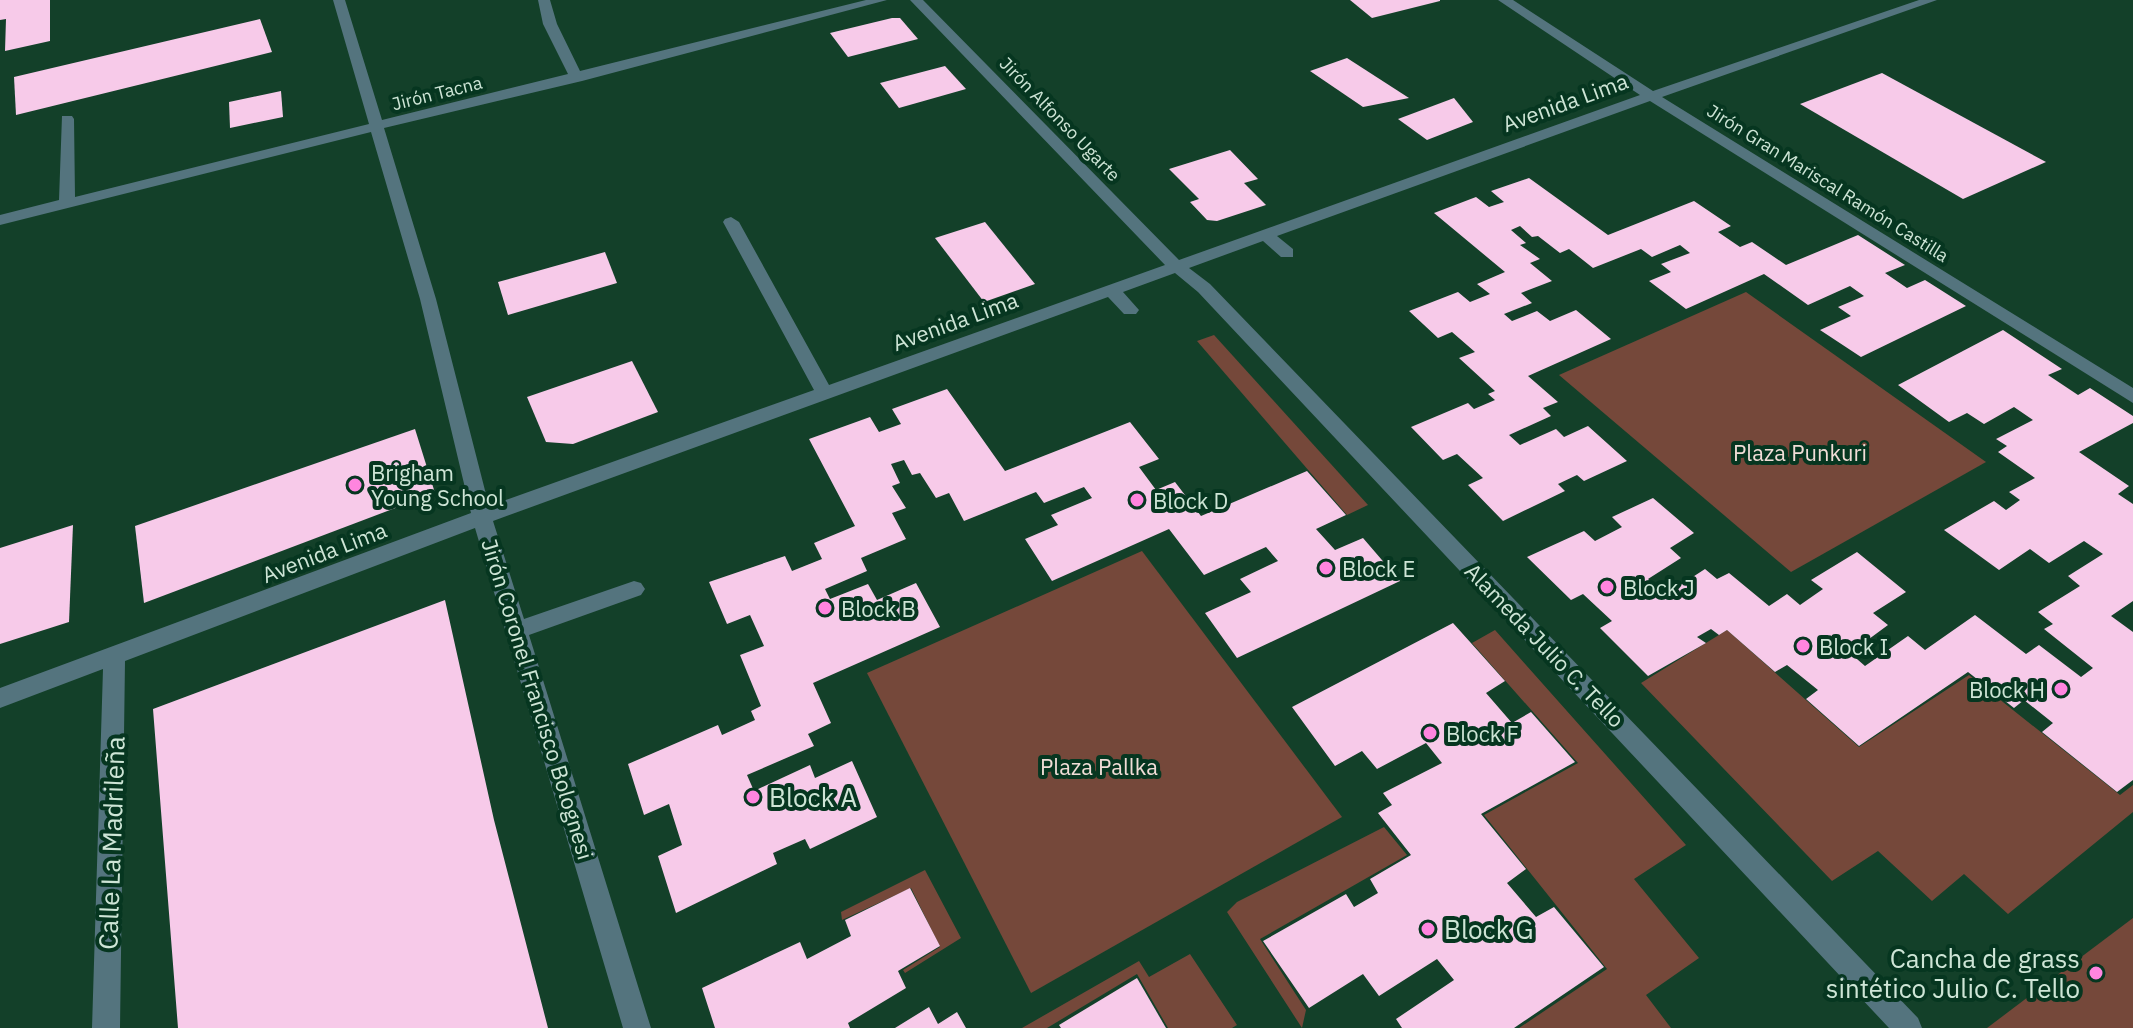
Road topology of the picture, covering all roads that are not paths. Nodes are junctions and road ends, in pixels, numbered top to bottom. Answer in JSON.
{"nodes":[{"id":1,"x":339,"y":0,"type":"edge"},
{"id":2,"x":544,"y":0,"type":"edge"},
{"id":3,"x":881,"y":0,"type":"edge"},
{"id":4,"x":916,"y":0,"type":"edge"},
{"id":5,"x":1504,"y":0,"type":"edge"},
{"id":6,"x":1931,"y":0,"type":"edge"},
{"id":7,"x":577,"y":78,"type":"junction"},
{"id":8,"x":1651,"y":96,"type":"junction"},
{"id":9,"x":67,"y":119,"type":"dead end"},
{"id":10,"x":378,"y":126,"type":"junction"},
{"id":11,"x":67,"y":204,"type":"junction"},
{"id":12,"x":0,"y":220,"type":"edge"},
{"id":13,"x":731,"y":222,"type":"dead end"},
{"id":14,"x":1267,"y":236,"type":"junction"},
{"id":15,"x":1287,"y":253,"type":"dead end"},
{"id":16,"x":1176,"y":266,"type":"junction"},
{"id":17,"x":1111,"y":290,"type":"junction"},
{"id":18,"x":1130,"y":310,"type":"dead end"},
{"id":19,"x":825,"y":393,"type":"junction"},
{"id":20,"x":2133,"y":397,"type":"edge"},
{"id":21,"x":482,"y":517,"type":"junction"},
{"id":22,"x":634,"y":589,"type":"dead end"},
{"id":23,"x":517,"y":630,"type":"junction"},
{"id":24,"x":114,"y":658,"type":"junction"},
{"id":25,"x":0,"y":698,"type":"edge"},
{"id":26,"x":106,"y":1028,"type":"edge"},
{"id":27,"x":637,"y":1028,"type":"edge"},
{"id":28,"x":1908,"y":1028,"type":"edge"}],
"edges":[{"from":1,"to":10,"type":"street","name":"Jirón Coronel Francisco Bolognesi"},
{"from":2,"to":7,"type":"street"},
{"from":3,"to":7,"type":"street","name":"Jirón Tacna"},
{"from":4,"to":16,"type":"street","name":"Jirón Alfonso Ugarte"},
{"from":5,"to":8,"type":"street","name":"Jirón Gran Mariscal Ramón Castilla"},
{"from":6,"to":8,"type":"street","name":"Avenida Lima"},
{"from":7,"to":10,"type":"street","name":"Jirón Tacna"},
{"from":8,"to":14,"type":"street","name":"Avenida Lima"},
{"from":8,"to":20,"type":"street","name":"Jirón Gran Mariscal Ramón Castilla"},
{"from":9,"to":11,"type":"street"},
{"from":10,"to":11,"type":"street","name":"Jirón Tacna"},
{"from":10,"to":21,"type":"street","name":"Jirón Coronel Francisco Bolognesi"},
{"from":11,"to":12,"type":"street","name":"Jirón Tacna"},
{"from":13,"to":19,"type":"street"},
{"from":14,"to":15,"type":"street"},
{"from":14,"to":16,"type":"street","name":"Avenida Lima"},
{"from":16,"to":17,"type":"street","name":"Avenida Lima"},
{"from":16,"to":28,"type":"street","name":"Alameda Julio C. Tello"},
{"from":17,"to":18,"type":"street"},
{"from":17,"to":19,"type":"street","name":"Avenida Lima"},
{"from":19,"to":21,"type":"street","name":"Avenida Lima"},
{"from":21,"to":23,"type":"street","name":"Jirón Coronel Francisco Bolognesi"},
{"from":21,"to":24,"type":"street","name":"Avenida Lima"},
{"from":22,"to":23,"type":"street"},
{"from":23,"to":27,"type":"street","name":"Jirón Coronel Francisco Bolognesi"},
{"from":24,"to":25,"type":"street","name":"Avenida Lima"},
{"from":24,"to":26,"type":"street","name":"Calle La Madrileña"}]}
